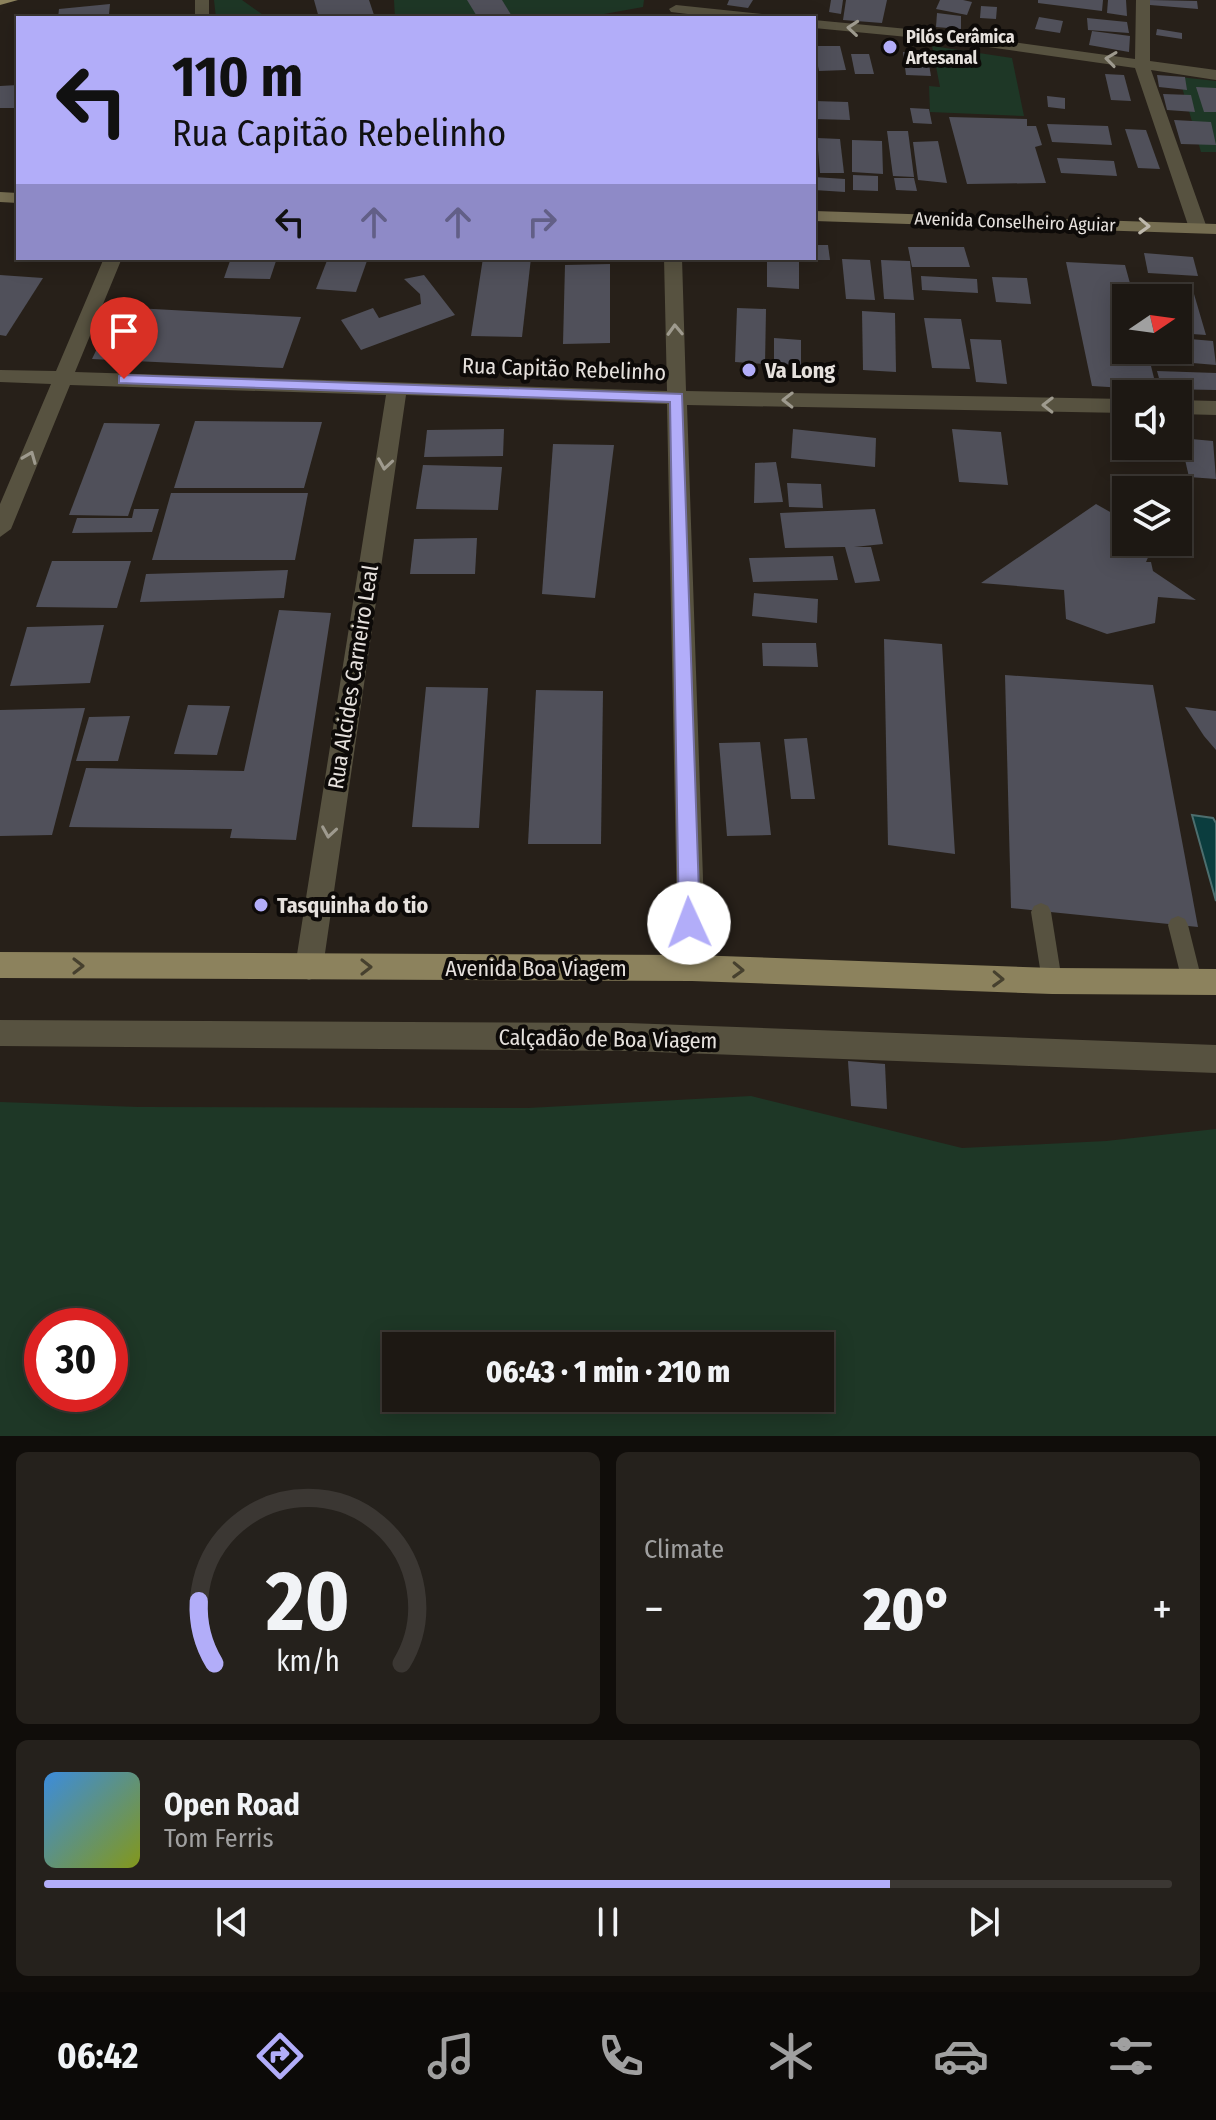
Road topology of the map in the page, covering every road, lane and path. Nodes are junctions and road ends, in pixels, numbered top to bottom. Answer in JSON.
{"nodes":[{"id":1,"x":11,"y":0,"type":"edge"},
{"id":2,"x":1143,"y":0,"type":"edge"},
{"id":3,"x":0,"y":1,"type":"edge"},
{"id":4,"x":676,"y":9,"type":"edge"},
{"id":5,"x":743,"y":16,"type":"edge"},
{"id":6,"x":816,"y":24,"type":"edge"},
{"id":7,"x":1142,"y":64,"type":"junction"},
{"id":8,"x":1216,"y":75,"type":"edge"},
{"id":9,"x":816,"y":216,"type":"edge"},
{"id":10,"x":1207,"y":228,"type":"edge"},
{"id":11,"x":112,"y":260,"type":"edge"},
{"id":12,"x":673,"y":260,"type":"edge"},
{"id":13,"x":0,"y":376,"type":"edge"},
{"id":14,"x":64,"y":378,"type":"junction"},
{"id":15,"x":397,"y":387,"type":"junction"},
{"id":16,"x":677,"y":397,"type":"junction"},
{"id":17,"x":1112,"y":406,"type":"edge"},
{"id":18,"x":1192,"y":407,"type":"edge"},
{"id":19,"x":1216,"y":408,"type":"edge"},
{"id":20,"x":0,"y":529,"type":"edge"},
{"id":21,"x":1041,"y":912,"type":"dead end"},
{"id":22,"x":1178,"y":925,"type":"dead end"},
{"id":23,"x":0,"y":965,"type":"edge"},
{"id":24,"x":309,"y":967,"type":"junction"},
{"id":25,"x":692,"y":968,"type":"junction"},
{"id":26,"x":1052,"y":981,"type":"junction"},
{"id":27,"x":1204,"y":982,"type":"edge"},
{"id":28,"x":0,"y":1033,"type":"edge"},
{"id":29,"x":1216,"y":1059,"type":"edge"}],
"edges":[{"from":1,"to":3,"type":"main road"},
{"from":2,"to":7,"type":"street"},
{"from":4,"to":5,"type":"street"},
{"from":7,"to":6,"type":"street","one_way":true},
{"from":7,"to":8,"type":"street"},
{"from":7,"to":10,"type":"street"},
{"from":9,"to":10,"type":"main road","name":"Avenida Conselheiro Aguiar","one_way":true},
{"from":11,"to":14,"type":"street"},
{"from":16,"to":12,"type":"street","one_way":true},
{"from":13,"to":14,"type":"street","name":"Rua Capitão Rebelinho"},
{"from":14,"to":15,"type":"street","name":"Rua Capitão Rebelinho"},
{"from":20,"to":14,"type":"street","one_way":true},
{"from":15,"to":16,"type":"street","name":"Rua Capitão Rebelinho"},
{"from":15,"to":24,"type":"street","name":"Rua Alcides Carneiro Leal","one_way":true},
{"from":17,"to":16,"type":"street","name":"Rua Capitão Rebelinho","one_way":true},
{"from":16,"to":25,"type":"street"},
{"from":18,"to":19,"type":"street"},
{"from":21,"to":26,"type":"lane"},
{"from":22,"to":27,"type":"lane"},
{"from":23,"to":24,"type":"main road","name":"Avenida Boa Viagem","one_way":true},
{"from":24,"to":25,"type":"main road","name":"Avenida Boa Viagem","one_way":true},
{"from":25,"to":26,"type":"main road","name":"Avenida Boa Viagem","one_way":true},
{"from":26,"to":27,"type":"main road","name":"Avenida Boa Viagem"},
{"from":28,"to":29,"type":"street","name":"Calçadão de Boa Viagem"}]}
